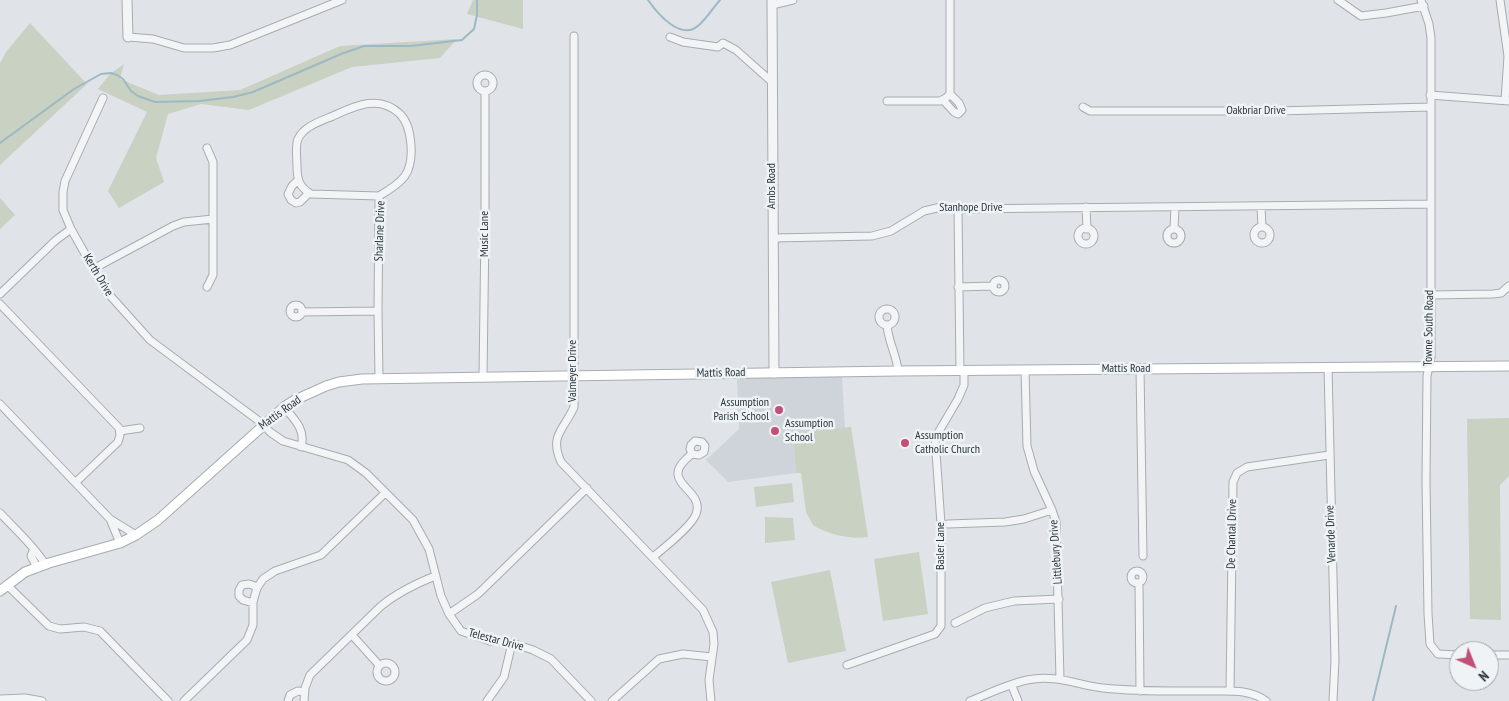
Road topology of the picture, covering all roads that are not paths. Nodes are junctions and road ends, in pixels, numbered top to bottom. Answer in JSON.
{"nodes":[{"id":1,"x":127,"y":0,"type":"edge"},
{"id":2,"x":342,"y":0,"type":"edge"},
{"id":3,"x":793,"y":0,"type":"edge"},
{"id":4,"x":950,"y":0,"type":"edge"},
{"id":5,"x":1338,"y":0,"type":"edge"},
{"id":6,"x":1500,"y":0,"type":"edge"},
{"id":7,"x":772,"y":3,"type":"edge"},
{"id":8,"x":1423,"y":3,"type":"edge"},
{"id":9,"x":574,"y":36,"type":"dead end"},
{"id":10,"x":128,"y":37,"type":"joint"},
{"id":11,"x":670,"y":37,"type":"dead end"},
{"id":12,"x":772,"y":82,"type":"junction"},
{"id":13,"x":484,"y":92,"type":"dead end"},
{"id":14,"x":1430,"y":96,"type":"junction"},
{"id":15,"x":103,"y":98,"type":"dead end"},
{"id":16,"x":1507,"y":100,"type":"edge"},
{"id":17,"x":887,"y":101,"type":"dead end"},
{"id":18,"x":1430,"y":106,"type":"junction"},
{"id":19,"x":1084,"y":107,"type":"dead end"},
{"id":20,"x":207,"y":148,"type":"dead end"},
{"id":21,"x":298,"y":180,"type":"junction"},
{"id":22,"x":309,"y":193,"type":"junction"},
{"id":23,"x":380,"y":196,"type":"junction"},
{"id":24,"x":1430,"y":204,"type":"junction"},
{"id":25,"x":1175,"y":206,"type":"junction"},
{"id":26,"x":1086,"y":207,"type":"junction"},
{"id":27,"x":1261,"y":207,"type":"junction"},
{"id":28,"x":958,"y":209,"type":"junction"},
{"id":29,"x":213,"y":220,"type":"junction"},
{"id":30,"x":1262,"y":227,"type":"dead end"},
{"id":31,"x":71,"y":229,"type":"junction"},
{"id":32,"x":1087,"y":229,"type":"dead end"},
{"id":33,"x":1174,"y":229,"type":"dead end"},
{"id":34,"x":773,"y":238,"type":"junction"},
{"id":35,"x":93,"y":270,"type":"junction"},
{"id":36,"x":993,"y":286,"type":"dead end"},
{"id":37,"x":1509,"y":286,"type":"edge"},
{"id":38,"x":207,"y":287,"type":"dead end"},
{"id":39,"x":958,"y":287,"type":"junction"},
{"id":40,"x":0,"y":294,"type":"edge"},
{"id":41,"x":1430,"y":294,"type":"junction"},
{"id":42,"x":0,"y":304,"type":"edge"},
{"id":43,"x":378,"y":311,"type":"junction"},
{"id":44,"x":302,"y":312,"type":"dead end"},
{"id":45,"x":887,"y":325,"type":"dead end"},
{"id":46,"x":1509,"y":366,"type":"edge"},
{"id":47,"x":1429,"y":367,"type":"junction"},
{"id":48,"x":1328,"y":368,"type":"junction"},
{"id":49,"x":1140,"y":369,"type":"junction"},
{"id":50,"x":1025,"y":370,"type":"junction"},
{"id":51,"x":898,"y":371,"type":"junction"},
{"id":52,"x":962,"y":371,"type":"junction"},
{"id":53,"x":774,"y":373,"type":"junction"},
{"id":54,"x":483,"y":376,"type":"junction"},
{"id":55,"x":573,"y":376,"type":"junction"},
{"id":56,"x":380,"y":378,"type":"junction"},
{"id":57,"x":0,"y":404,"type":"edge"},
{"id":58,"x":284,"y":407,"type":"junction"},
{"id":59,"x":263,"y":424,"type":"junction"},
{"id":60,"x":140,"y":428,"type":"dead end"},
{"id":61,"x":120,"y":431,"type":"junction"},
{"id":62,"x":301,"y":447,"type":"junction"},
{"id":63,"x":692,"y":454,"type":"dead end"},
{"id":64,"x":1329,"y":455,"type":"junction"},
{"id":65,"x":76,"y":482,"type":"junction"},
{"id":66,"x":587,"y":488,"type":"junction"},
{"id":67,"x":385,"y":493,"type":"junction"},
{"id":68,"x":1052,"y":510,"type":"junction"},
{"id":69,"x":0,"y":513,"type":"edge"},
{"id":70,"x":110,"y":519,"type":"junction"},
{"id":71,"x":948,"y":524,"type":"dead end"},
{"id":72,"x":136,"y":535,"type":"junction"},
{"id":73,"x":120,"y":543,"type":"junction"},
{"id":74,"x":1143,"y":556,"type":"dead end"},
{"id":75,"x":653,"y":557,"type":"junction"},
{"id":76,"x":41,"y":566,"type":"junction"},
{"id":77,"x":435,"y":576,"type":"junction"},
{"id":78,"x":1139,"y":583,"type":"dead end"},
{"id":79,"x":258,"y":587,"type":"junction"},
{"id":80,"x":3,"y":588,"type":"edge"},
{"id":81,"x":1059,"y":599,"type":"junction"},
{"id":82,"x":252,"y":603,"type":"junction"},
{"id":83,"x":449,"y":614,"type":"junction"},
{"id":84,"x":955,"y":623,"type":"dead end"},
{"id":85,"x":352,"y":635,"type":"junction"},
{"id":86,"x":512,"y":643,"type":"junction"},
{"id":87,"x":1449,"y":655,"type":"edge"},
{"id":88,"x":712,"y":656,"type":"junction"},
{"id":89,"x":379,"y":665,"type":"dead end"},
{"id":90,"x":847,"y":665,"type":"dead end"},
{"id":91,"x":1060,"y":679,"type":"junction"},
{"id":92,"x":1012,"y":686,"type":"junction"},
{"id":93,"x":1140,"y":691,"type":"junction"},
{"id":94,"x":1230,"y":691,"type":"junction"},
{"id":95,"x":304,"y":692,"type":"junction"},
{"id":96,"x":0,"y":699,"type":"edge"},
{"id":97,"x":42,"y":701,"type":"edge"},
{"id":98,"x":168,"y":701,"type":"edge"},
{"id":99,"x":184,"y":701,"type":"edge"},
{"id":100,"x":288,"y":701,"type":"edge"},
{"id":101,"x":304,"y":701,"type":"edge"},
{"id":102,"x":487,"y":701,"type":"edge"},
{"id":103,"x":591,"y":701,"type":"edge"},
{"id":104,"x":612,"y":701,"type":"edge"},
{"id":105,"x":711,"y":701,"type":"edge"},
{"id":106,"x":970,"y":701,"type":"edge"},
{"id":107,"x":1018,"y":701,"type":"edge"},
{"id":108,"x":1266,"y":701,"type":"edge"},
{"id":109,"x":1333,"y":701,"type":"edge"}],
"edges":[{"from":1,"to":10,"type":"street"},
{"from":2,"to":10,"type":"street"},
{"from":3,"to":7,"type":"street"},
{"from":4,"to":17,"type":"street"},
{"from":5,"to":8,"type":"street"},
{"from":6,"to":16,"type":"street"},
{"from":7,"to":12,"type":"street","name":"Ambs Road"},
{"from":8,"to":14,"type":"street","name":"Towne South Road"},
{"from":9,"to":55,"type":"street","name":"Valmeyer Drive"},
{"from":11,"to":12,"type":"street"},
{"from":12,"to":34,"type":"street","name":"Ambs Road"},
{"from":13,"to":54,"type":"street","name":"Music Lane"},
{"from":14,"to":16,"type":"street"},
{"from":14,"to":18,"type":"street","name":"Towne South Road"},
{"from":15,"to":31,"type":"street","name":"Kerth Drive"},
{"from":18,"to":19,"type":"street","name":"Oakbriar Drive"},
{"from":18,"to":24,"type":"street","name":"Towne South Road"},
{"from":20,"to":29,"type":"street"},
{"from":21,"to":22,"type":"street"},
{"from":21,"to":22,"type":"street"},
{"from":21,"to":23,"type":"street","name":"Sharlane Drive"},
{"from":22,"to":23,"type":"street"},
{"from":23,"to":43,"type":"street","name":"Sharlane Drive"},
{"from":24,"to":27,"type":"street","name":"Stanhope Drive"},
{"from":24,"to":41,"type":"street","name":"Towne South Road"},
{"from":25,"to":26,"type":"street","name":"Stanhope Drive"},
{"from":25,"to":27,"type":"street","name":"Stanhope Drive"},
{"from":25,"to":33,"type":"street"},
{"from":26,"to":28,"type":"street","name":"Stanhope Drive"},
{"from":26,"to":32,"type":"street"},
{"from":27,"to":30,"type":"street"},
{"from":28,"to":34,"type":"street","name":"Stanhope Drive"},
{"from":28,"to":39,"type":"street"},
{"from":29,"to":35,"type":"street"},
{"from":29,"to":38,"type":"street"},
{"from":31,"to":35,"type":"street","name":"Kerth Drive"},
{"from":31,"to":40,"type":"street"},
{"from":34,"to":53,"type":"street","name":"Ambs Road"},
{"from":35,"to":59,"type":"street","name":"Kerth Drive"},
{"from":36,"to":39,"type":"street"},
{"from":37,"to":41,"type":"street"},
{"from":39,"to":52,"type":"street"},
{"from":41,"to":47,"type":"street","name":"Towne South Road"},
{"from":42,"to":61,"type":"street"},
{"from":43,"to":44,"type":"street"},
{"from":43,"to":56,"type":"street","name":"Sharlane Drive"},
{"from":45,"to":51,"type":"street"},
{"from":46,"to":47,"type":"main road","name":"Mattis Road"},
{"from":47,"to":48,"type":"main road","name":"Mattis Road"},
{"from":47,"to":87,"type":"street","name":"Towne South Road"},
{"from":48,"to":49,"type":"main road","name":"Mattis Road"},
{"from":48,"to":64,"type":"street","name":"Venarde Drive"},
{"from":49,"to":50,"type":"main road","name":"Mattis Road"},
{"from":49,"to":74,"type":"street"},
{"from":50,"to":52,"type":"main road","name":"Mattis Road"},
{"from":50,"to":68,"type":"street","name":"Littlebury Drive"},
{"from":51,"to":52,"type":"main road","name":"Mattis Road"},
{"from":51,"to":53,"type":"main road","name":"Mattis Road"},
{"from":52,"to":90,"type":"street","name":"Basler Lane"},
{"from":53,"to":55,"type":"main road","name":"Mattis Road"},
{"from":54,"to":55,"type":"main road","name":"Mattis Road"},
{"from":54,"to":56,"type":"main road","name":"Mattis Road"},
{"from":55,"to":66,"type":"street","name":"Valmeyer Drive"},
{"from":56,"to":58,"type":"main road","name":"Mattis Road"},
{"from":57,"to":65,"type":"street"},
{"from":58,"to":59,"type":"main road","name":"Mattis Road"},
{"from":58,"to":62,"type":"street"},
{"from":59,"to":62,"type":"street","name":"Telestar Drive"},
{"from":59,"to":72,"type":"main road","name":"Mattis Road"},
{"from":60,"to":61,"type":"street"},
{"from":61,"to":65,"type":"street"},
{"from":62,"to":67,"type":"street","name":"Telestar Drive"},
{"from":63,"to":75,"type":"street"},
{"from":64,"to":94,"type":"street","name":"De Chantal Drive"},
{"from":64,"to":109,"type":"street","name":"Venarde Drive"},
{"from":65,"to":70,"type":"street"},
{"from":66,"to":75,"type":"street","name":"Valmeyer Drive"},
{"from":66,"to":83,"type":"street"},
{"from":67,"to":77,"type":"street","name":"Telestar Drive"},
{"from":67,"to":79,"type":"street"},
{"from":68,"to":71,"type":"street"},
{"from":68,"to":81,"type":"street","name":"Littlebury Drive"},
{"from":69,"to":76,"type":"street"},
{"from":70,"to":72,"type":"street"},
{"from":70,"to":73,"type":"street"},
{"from":72,"to":73,"type":"main road","name":"Mattis Road"},
{"from":73,"to":76,"type":"main road","name":"Mattis Road"},
{"from":75,"to":88,"type":"street","name":"Valmeyer Drive"},
{"from":76,"to":80,"type":"main road","name":"Mattis Road"},
{"from":77,"to":83,"type":"street","name":"Telestar Drive"},
{"from":77,"to":85,"type":"street"},
{"from":78,"to":93,"type":"street"},
{"from":79,"to":82,"type":"street"},
{"from":79,"to":82,"type":"street"},
{"from":80,"to":98,"type":"street"},
{"from":81,"to":84,"type":"street"},
{"from":81,"to":91,"type":"street","name":"Littlebury Drive"},
{"from":82,"to":99,"type":"street"},
{"from":83,"to":86,"type":"street","name":"Telestar Drive"},
{"from":85,"to":89,"type":"street"},
{"from":85,"to":95,"type":"street"},
{"from":86,"to":102,"type":"street"},
{"from":86,"to":103,"type":"street","name":"Telestar Drive"},
{"from":88,"to":104,"type":"street"},
{"from":88,"to":105,"type":"street","name":"Valmeyer Drive"},
{"from":91,"to":92,"type":"street"},
{"from":91,"to":93,"type":"street"},
{"from":92,"to":106,"type":"street"},
{"from":92,"to":107,"type":"street"},
{"from":93,"to":94,"type":"street"},
{"from":94,"to":108,"type":"street"},
{"from":95,"to":100,"type":"street"},
{"from":95,"to":101,"type":"street"},
{"from":96,"to":97,"type":"street"}]}
